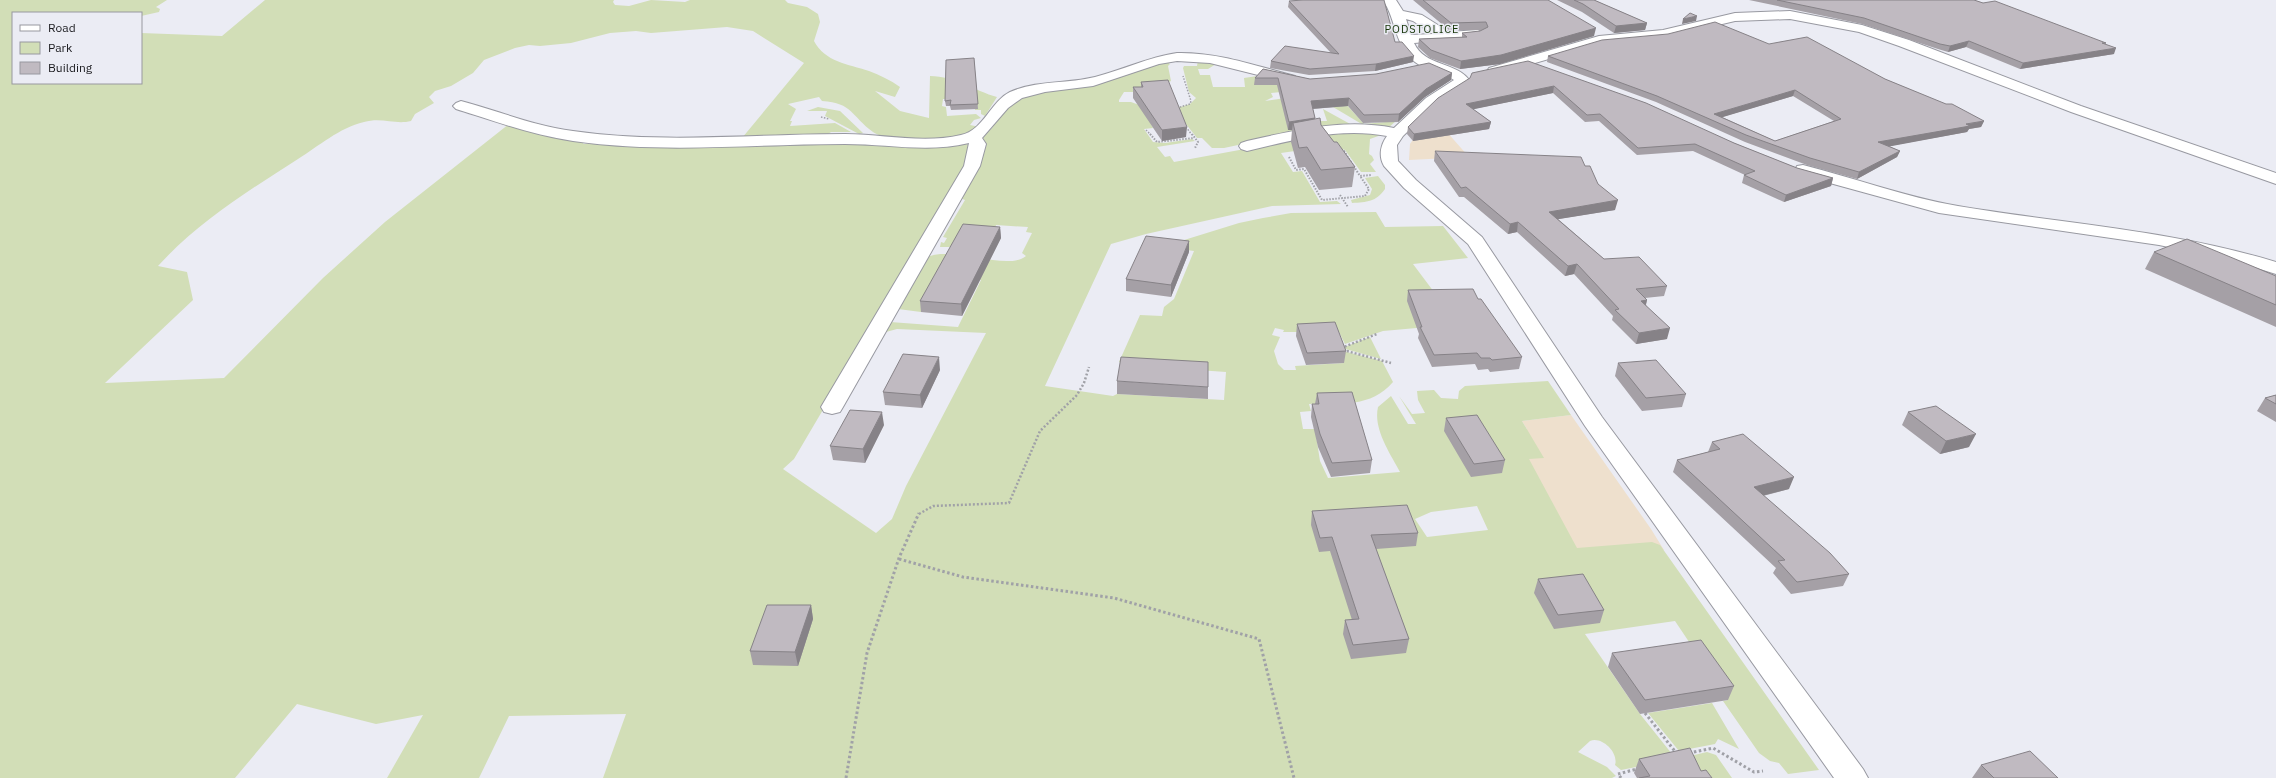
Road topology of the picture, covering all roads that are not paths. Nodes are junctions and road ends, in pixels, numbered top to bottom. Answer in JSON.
{"nodes":[{"id":1,"x":1389,"y":0,"type":"edge"},
{"id":2,"x":1399,"y":14,"type":"junction"},
{"id":3,"x":1593,"y":27,"type":"edge"},
{"id":4,"x":1478,"y":34,"type":"edge"},
{"id":5,"x":1444,"y":35,"type":"junction"},
{"id":6,"x":1610,"y":38,"type":"junction"},
{"id":7,"x":1405,"y":40,"type":"junction"},
{"id":8,"x":1528,"y":61,"type":"junction"},
{"id":9,"x":1549,"y":68,"type":"edge"},
{"id":10,"x":1470,"y":74,"type":"junction"},
{"id":11,"x":1304,"y":80,"type":"edge"},
{"id":12,"x":461,"y":106,"type":"dead end"},
{"id":13,"x":1397,"y":133,"type":"junction"},
{"id":14,"x":973,"y":138,"type":"junction"},
{"id":15,"x":1247,"y":146,"type":"dead end"},
{"id":16,"x":1794,"y":167,"type":"edge"},
{"id":17,"x":2276,"y":179,"type":"edge"},
{"id":18,"x":2276,"y":268,"type":"edge"},
{"id":19,"x":832,"y":407,"type":"dead end"},
{"id":20,"x":1852,"y":778,"type":"edge"}],
"edges":[{"from":1,"to":2,"type":"street"},
{"from":2,"to":5,"type":"street"},
{"from":2,"to":7,"type":"street"},
{"from":3,"to":6,"type":"street"},
{"from":4,"to":5,"type":"street"},
{"from":5,"to":7,"type":"street"},
{"from":6,"to":8,"type":"street"},
{"from":6,"to":17,"type":"street"},
{"from":7,"to":10,"type":"street"},
{"from":8,"to":9,"type":"street"},
{"from":8,"to":10,"type":"street"},
{"from":10,"to":13,"type":"street"},
{"from":11,"to":14,"type":"street"},
{"from":12,"to":14,"type":"street"},
{"from":13,"to":15,"type":"street"},
{"from":13,"to":20,"type":"street"},
{"from":14,"to":19,"type":"street"},
{"from":16,"to":18,"type":"street"}]}
